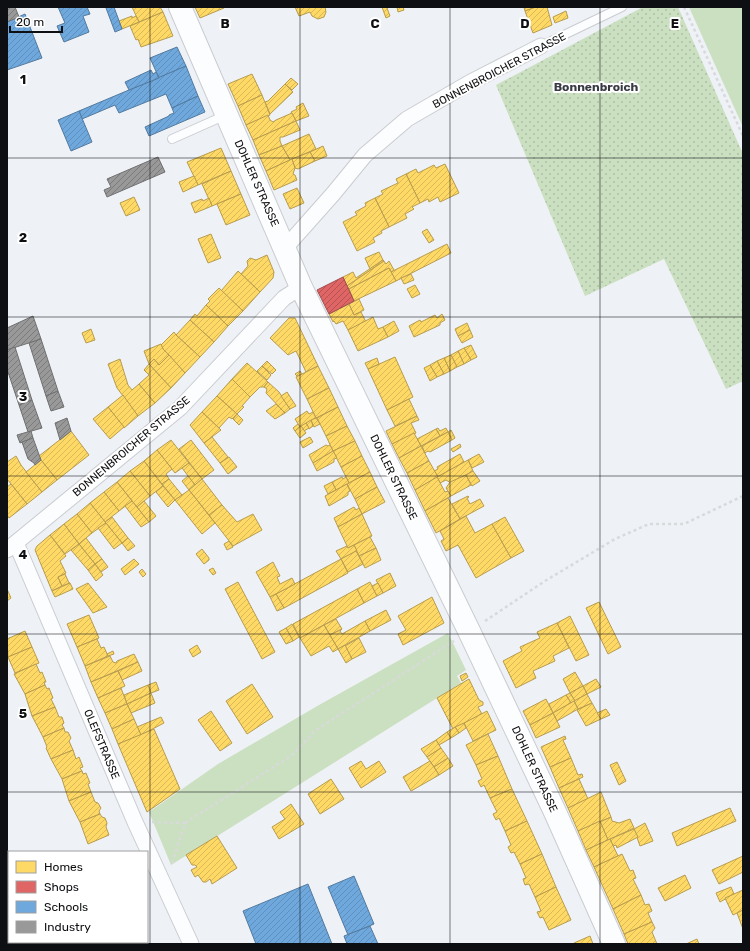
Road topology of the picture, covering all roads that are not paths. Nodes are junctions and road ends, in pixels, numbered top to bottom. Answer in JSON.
{"nodes":[{"id":1,"x":180,"y":7,"type":"edge"},
{"id":2,"x":622,"y":7,"type":"edge"},
{"id":3,"x":541,"y":46,"type":"joint"},
{"id":4,"x":227,"y":115,"type":"junction"},
{"id":5,"x":172,"y":139,"type":"dead end"},
{"id":6,"x":285,"y":248,"type":"junction"},
{"id":7,"x":301,"y":287,"type":"junction"},
{"id":8,"x":11,"y":546,"type":"edge"},
{"id":9,"x":190,"y":944,"type":"edge"},
{"id":10,"x":614,"y":944,"type":"edge"}],
"edges":[{"from":1,"to":4,"type":"main road","name":"DOHLER STRASSE"},
{"from":2,"to":3,"type":"lane","name":"BONNENBROICHER STRASSE"},
{"from":3,"to":6,"type":"street","name":"BONNENBROICHER STRASSE"},
{"from":4,"to":5,"type":"lane"},
{"from":4,"to":6,"type":"main road","name":"DOHLER STRASSE"},
{"from":6,"to":7,"type":"main road","name":"DOHLER STRASSE"},
{"from":7,"to":8,"type":"street","name":"BONNENBROICHER STRASSE"},
{"from":7,"to":10,"type":"main road","name":"DOHLER STRASSE"},
{"from":8,"to":9,"type":"street","name":"OLEFSTRASSE"}]}
